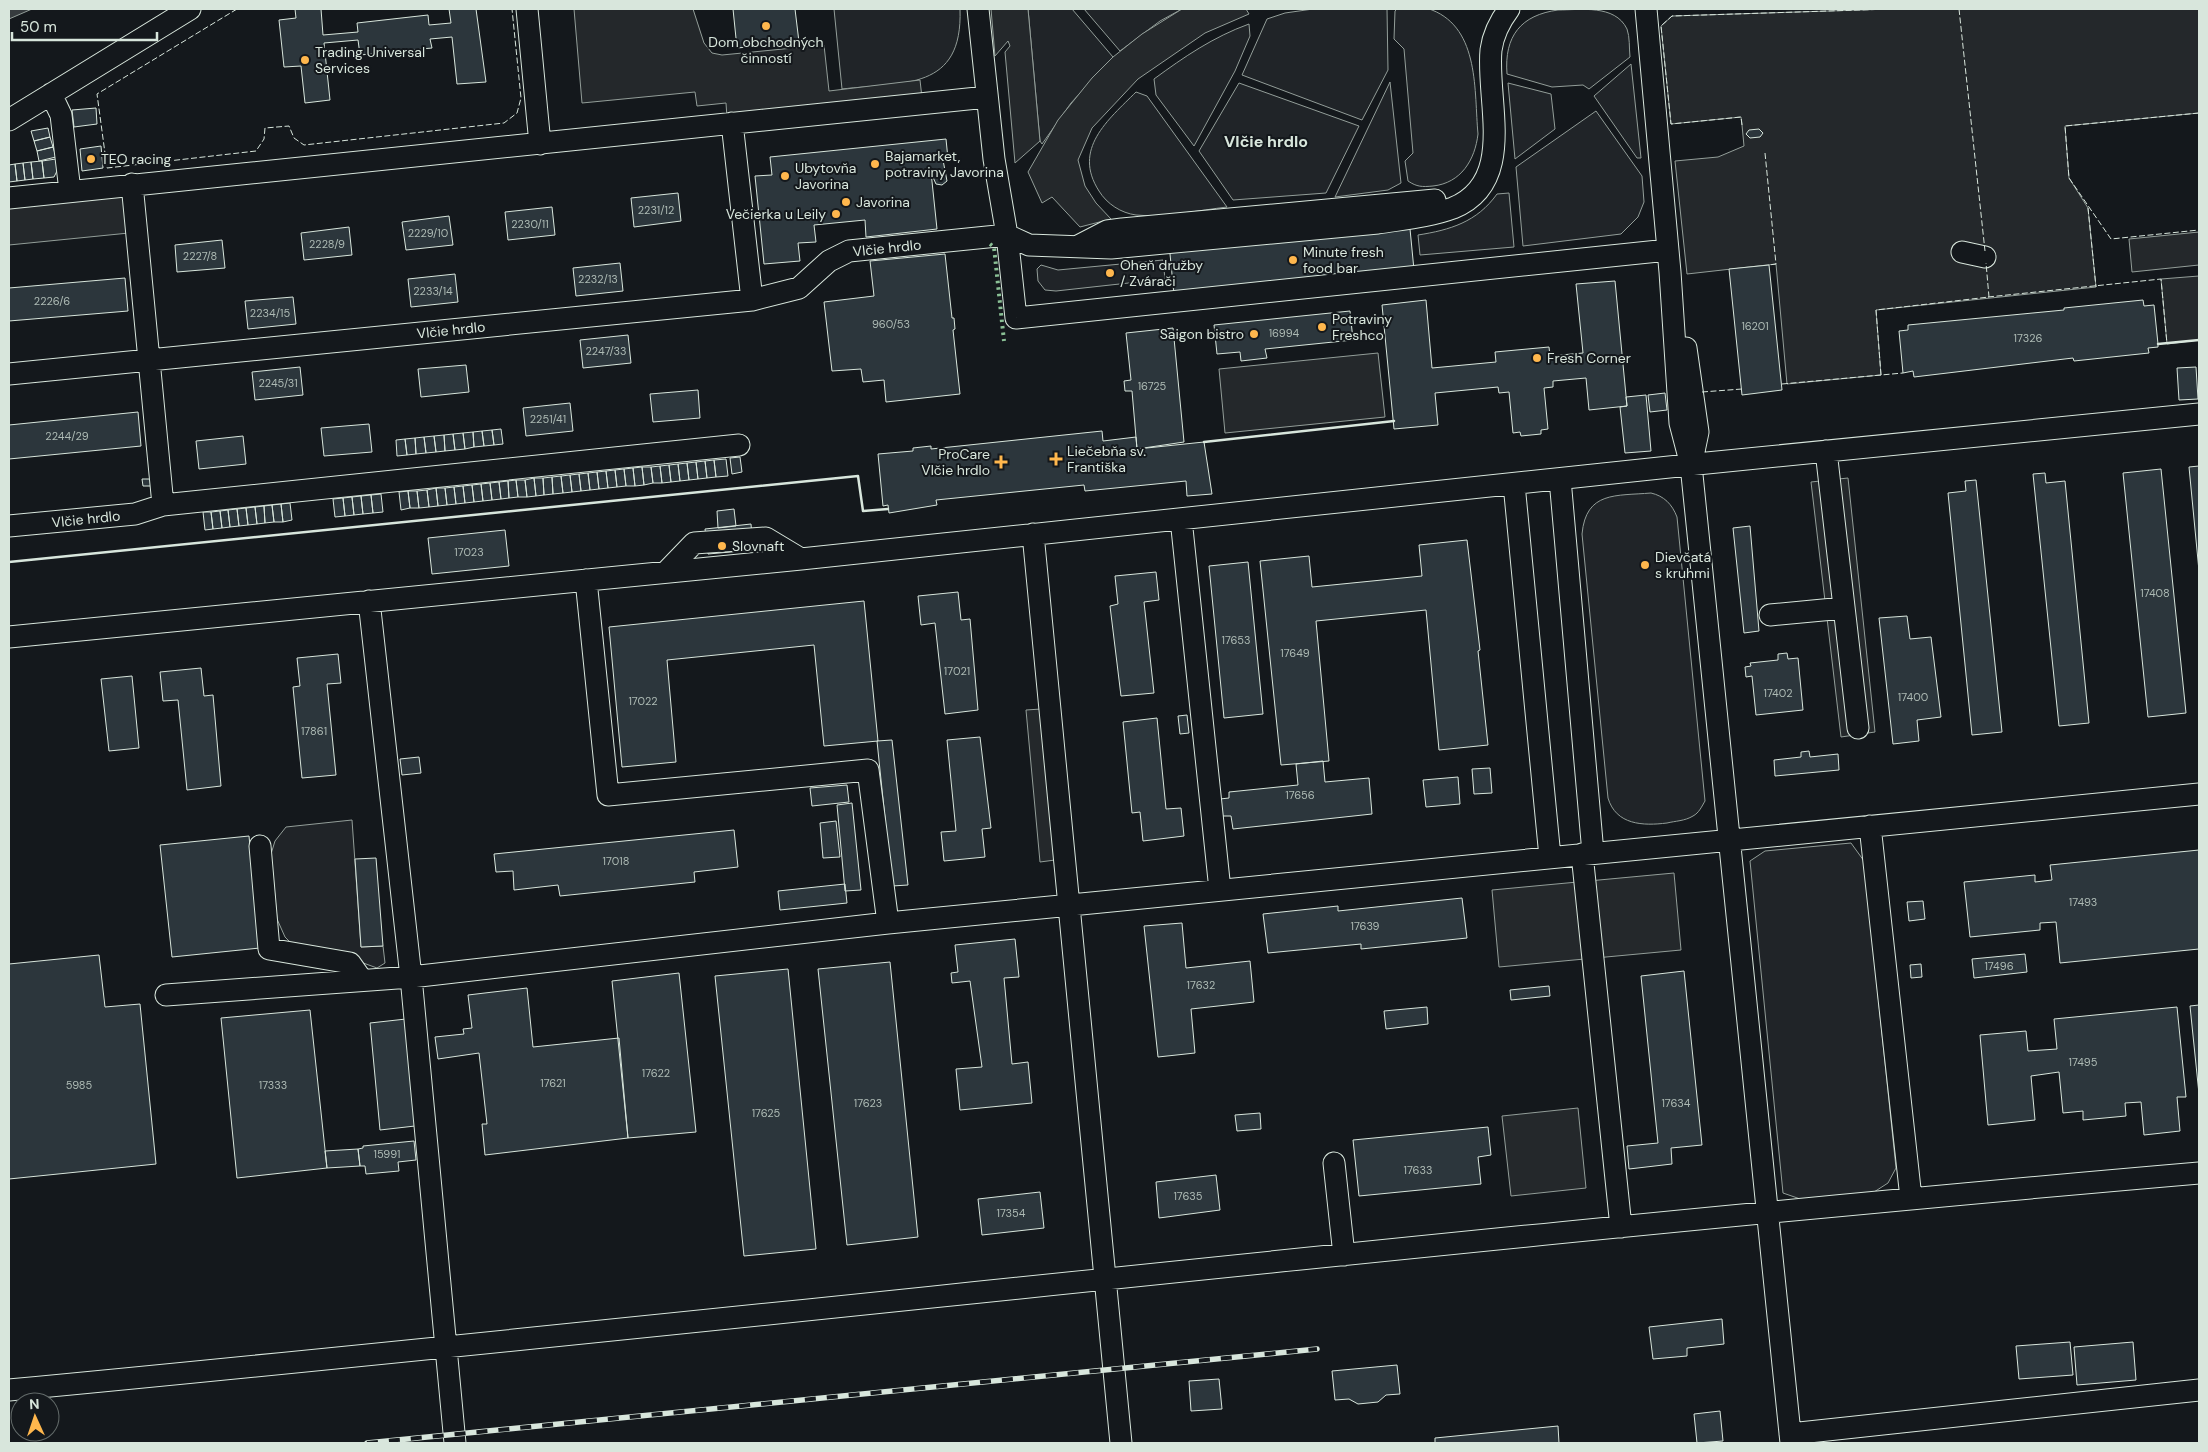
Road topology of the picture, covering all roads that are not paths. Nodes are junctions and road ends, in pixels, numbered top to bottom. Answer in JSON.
{"nodes":[{"id":1,"x":190,"y":9,"type":"edge"},
{"id":2,"x":527,"y":9,"type":"edge"},
{"id":3,"x":978,"y":9,"type":"edge"},
{"id":4,"x":1509,"y":9,"type":"edge"},
{"id":5,"x":1646,"y":9,"type":"edge"},
{"id":6,"x":51,"y":94,"type":"junction"},
{"id":7,"x":987,"y":97,"type":"junction"},
{"id":8,"x":9,"y":120,"type":"edge"},
{"id":9,"x":732,"y":123,"type":"junction"},
{"id":10,"x":540,"y":144,"type":"junction"},
{"id":11,"x":132,"y":184,"type":"junction"},
{"id":12,"x":70,"y":191,"type":"junction"},
{"id":13,"x":9,"y":198,"type":"edge"},
{"id":14,"x":1007,"y":234,"type":"junction"},
{"id":15,"x":1668,"y":250,"type":"junction"},
{"id":16,"x":1962,"y":252,"type":"dead end"},
{"id":17,"x":1985,"y":257,"type":"dead end"},
{"id":18,"x":752,"y":300,"type":"junction"},
{"id":19,"x":149,"y":359,"type":"junction"},
{"id":20,"x":9,"y":374,"type":"edge"},
{"id":21,"x":2199,"y":414,"type":"edge"},
{"id":22,"x":739,"y":444,"type":"dead end"},
{"id":23,"x":1826,"y":451,"type":"junction"},
{"id":24,"x":1691,"y":465,"type":"junction"},
{"id":25,"x":1560,"y":479,"type":"junction"},
{"id":26,"x":1514,"y":484,"type":"junction"},
{"id":27,"x":163,"y":505,"type":"junction"},
{"id":28,"x":1182,"y":519,"type":"junction"},
{"id":29,"x":9,"y":526,"type":"edge"},
{"id":30,"x":1032,"y":534,"type":"junction"},
{"id":31,"x":586,"y":580,"type":"junction"},
{"id":32,"x":369,"y":601,"type":"junction"},
{"id":33,"x":1844,"y":608,"type":"junction"},
{"id":34,"x":1770,"y":615,"type":"dead end"},
{"id":35,"x":9,"y":637,"type":"edge"},
{"id":36,"x":1858,"y":728,"type":"dead end"},
{"id":37,"x":2199,"y":794,"type":"edge"},
{"id":38,"x":1870,"y":826,"type":"junction"},
{"id":39,"x":1729,"y":839,"type":"junction"},
{"id":40,"x":260,"y":846,"type":"dead end"},
{"id":41,"x":1588,"y":854,"type":"junction"},
{"id":42,"x":1550,"y":857,"type":"junction"},
{"id":43,"x":1220,"y":890,"type":"junction"},
{"id":44,"x":1068,"y":906,"type":"junction"},
{"id":45,"x":888,"y":923,"type":"junction"},
{"id":46,"x":411,"y":977,"type":"junction"},
{"id":47,"x":362,"y":980,"type":"junction"},
{"id":48,"x":166,"y":995,"type":"dead end"},
{"id":49,"x":1334,"y":1163,"type":"dead end"},
{"id":50,"x":2199,"y":1172,"type":"edge"},
{"id":51,"x":1911,"y":1198,"type":"junction"},
{"id":52,"x":1767,"y":1212,"type":"junction"},
{"id":53,"x":1621,"y":1227,"type":"junction"},
{"id":54,"x":1344,"y":1255,"type":"junction"},
{"id":55,"x":1104,"y":1279,"type":"junction"},
{"id":56,"x":446,"y":1348,"type":"junction"},
{"id":57,"x":9,"y":1390,"type":"edge"},
{"id":58,"x":2199,"y":1390,"type":"edge"},
{"id":59,"x":1790,"y":1439,"type":"edge"},
{"id":60,"x":455,"y":1443,"type":"edge"},
{"id":61,"x":1121,"y":1443,"type":"edge"}],
"edges":[{"from":1,"to":6,"type":"street"},
{"from":2,"to":10,"type":"street"},
{"from":3,"to":7,"type":"street"},
{"from":4,"to":14,"type":"street"},
{"from":5,"to":15,"type":"street"},
{"from":6,"to":8,"type":"street"},
{"from":6,"to":12,"type":"street"},
{"from":7,"to":9,"type":"street"},
{"from":7,"to":14,"type":"street"},
{"from":9,"to":10,"type":"street"},
{"from":9,"to":18,"type":"street"},
{"from":10,"to":11,"type":"street"},
{"from":11,"to":12,"type":"street"},
{"from":11,"to":19,"type":"street"},
{"from":12,"to":13,"type":"street"},
{"from":14,"to":15,"type":"street"},
{"from":14,"to":18,"type":"street","name":"Vlčie hrdlo"},
{"from":15,"to":24,"type":"street"},
{"from":16,"to":17,"type":"street"},
{"from":18,"to":19,"type":"street","name":"Vlčie hrdlo"},
{"from":19,"to":20,"type":"street","name":"Vlčie hrdlo"},
{"from":19,"to":27,"type":"street"},
{"from":21,"to":23,"type":"street"},
{"from":22,"to":27,"type":"street","name":"Vlčie hrdlo"},
{"from":23,"to":24,"type":"street"},
{"from":23,"to":33,"type":"street"},
{"from":24,"to":25,"type":"street"},
{"from":24,"to":39,"type":"street"},
{"from":25,"to":26,"type":"street"},
{"from":25,"to":41,"type":"street"},
{"from":26,"to":28,"type":"street"},
{"from":26,"to":42,"type":"street"},
{"from":27,"to":29,"type":"street","name":"Vlčie hrdlo"},
{"from":28,"to":30,"type":"street"},
{"from":28,"to":43,"type":"street"},
{"from":30,"to":31,"type":"street"},
{"from":30,"to":44,"type":"street"},
{"from":31,"to":32,"type":"street"},
{"from":31,"to":45,"type":"street"},
{"from":32,"to":35,"type":"street"},
{"from":32,"to":46,"type":"street"},
{"from":33,"to":34,"type":"street"},
{"from":33,"to":36,"type":"street"},
{"from":37,"to":38,"type":"street"},
{"from":38,"to":39,"type":"street"},
{"from":38,"to":51,"type":"street"},
{"from":39,"to":41,"type":"street"},
{"from":39,"to":52,"type":"street"},
{"from":40,"to":47,"type":"street"},
{"from":41,"to":42,"type":"street"},
{"from":41,"to":53,"type":"street"},
{"from":42,"to":43,"type":"street"},
{"from":43,"to":44,"type":"street"},
{"from":44,"to":45,"type":"street"},
{"from":44,"to":55,"type":"street"},
{"from":45,"to":46,"type":"street"},
{"from":46,"to":47,"type":"street"},
{"from":46,"to":56,"type":"street"},
{"from":47,"to":48,"type":"street"},
{"from":49,"to":54,"type":"street"},
{"from":50,"to":51,"type":"street"},
{"from":51,"to":52,"type":"street"},
{"from":52,"to":53,"type":"street"},
{"from":52,"to":59,"type":"street"},
{"from":53,"to":54,"type":"street"},
{"from":54,"to":55,"type":"street"},
{"from":55,"to":56,"type":"street"},
{"from":55,"to":61,"type":"street"},
{"from":56,"to":57,"type":"street"},
{"from":56,"to":60,"type":"street"},
{"from":58,"to":59,"type":"street"}]}
